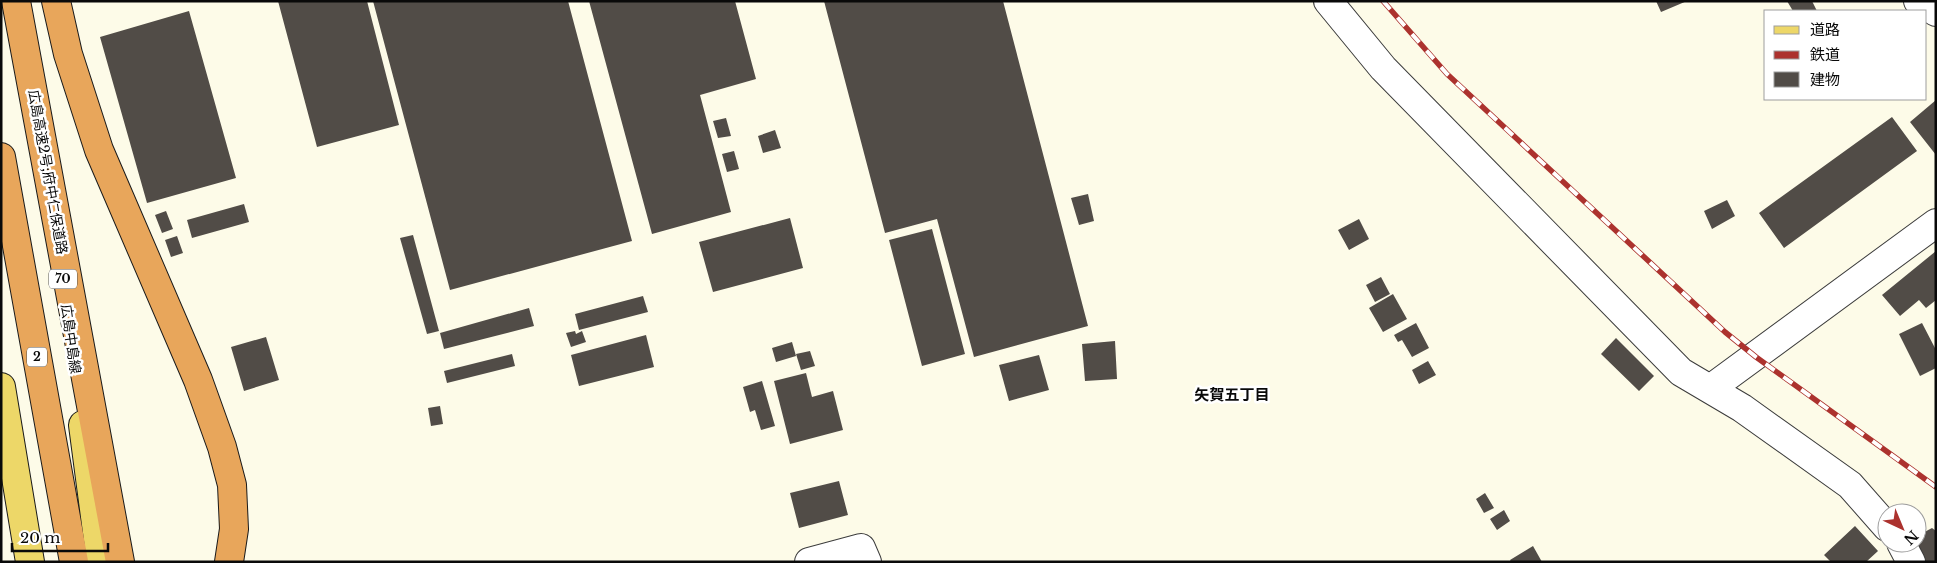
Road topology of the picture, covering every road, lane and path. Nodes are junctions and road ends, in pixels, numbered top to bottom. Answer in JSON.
{"nodes":[{"id":1,"x":3,"y":1,"type":"edge"},
{"id":2,"x":16,"y":1,"type":"edge"},
{"id":3,"x":56,"y":1,"type":"edge"},
{"id":4,"x":1328,"y":1,"type":"edge"},
{"id":5,"x":1918,"y":1,"type":"edge"},
{"id":6,"x":1936,"y":12,"type":"edge"},
{"id":7,"x":1,"y":157,"type":"edge"},
{"id":8,"x":1936,"y":223,"type":"edge"},
{"id":9,"x":1,"y":387,"type":"edge"},
{"id":10,"x":1710,"y":389,"type":"junction"},
{"id":11,"x":1877,"y":516,"type":"edge"},
{"id":12,"x":113,"y":558,"type":"edge"},
{"id":13,"x":73,"y":559,"type":"edge"},
{"id":14,"x":30,"y":562,"type":"edge"},
{"id":15,"x":229,"y":562,"type":"edge"},
{"id":16,"x":809,"y":562,"type":"edge"},
{"id":17,"x":867,"y":562,"type":"edge"}],
"edges":[{"from":1,"to":12,"type":"main road","name":"広島中島線","number":"70"},
{"from":2,"to":12,"type":"highway","name":"広島高速2号;府中仁保道路"},
{"from":3,"to":15,"type":"highway"},
{"from":4,"to":10,"type":"street"},
{"from":5,"to":6,"type":"street"},
{"from":7,"to":13,"type":"highway","number":"2"},
{"from":8,"to":10,"type":"street"},
{"from":9,"to":14,"type":"main road"},
{"from":10,"to":11,"type":"street"},
{"from":16,"to":17,"type":"street"}]}
